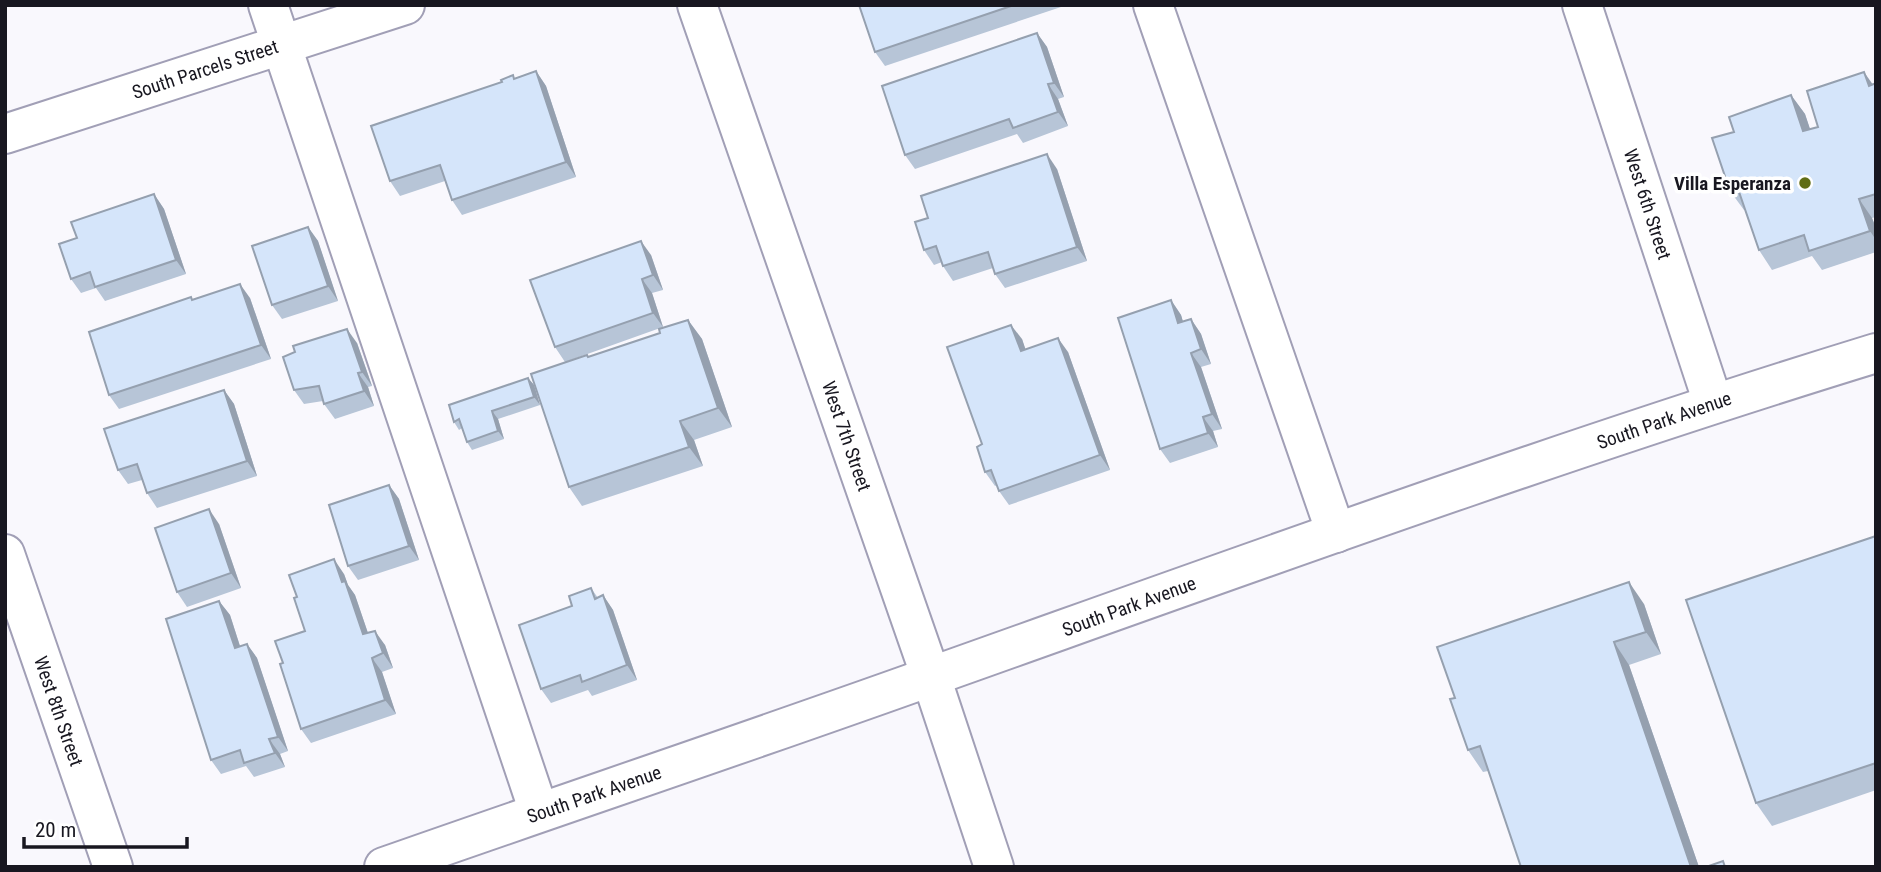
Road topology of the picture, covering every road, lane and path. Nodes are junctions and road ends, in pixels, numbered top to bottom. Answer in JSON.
{"nodes":[{"id":1,"x":268,"y":5,"type":"edge"},
{"id":2,"x":405,"y":5,"type":"edge"},
{"id":3,"x":697,"y":5,"type":"edge"},
{"id":4,"x":1153,"y":5,"type":"edge"},
{"id":5,"x":1582,"y":5,"type":"edge"},
{"id":6,"x":281,"y":45,"type":"junction"},
{"id":7,"x":5,"y":134,"type":"edge"},
{"id":8,"x":1876,"y":353,"type":"edge"},
{"id":9,"x":1713,"y":403,"type":"junction"},
{"id":10,"x":1336,"y":533,"type":"junction"},
{"id":11,"x":5,"y":554,"type":"edge"},
{"id":12,"x":931,"y":677,"type":"junction"},
{"id":13,"x":539,"y":812,"type":"junction"},
{"id":14,"x":113,"y":867,"type":"edge"},
{"id":15,"x":384,"y":867,"type":"edge"},
{"id":16,"x":994,"y":867,"type":"edge"}],
"edges":[{"from":1,"to":6,"type":"street"},
{"from":2,"to":6,"type":"street","name":"South Parcels Street"},
{"from":3,"to":12,"type":"street","name":"West 7th Street"},
{"from":4,"to":10,"type":"street"},
{"from":5,"to":9,"type":"street","name":"West 6th Street"},
{"from":6,"to":7,"type":"street","name":"South Parcels Street"},
{"from":6,"to":13,"type":"street"},
{"from":8,"to":9,"type":"street","name":"South Park Avenue"},
{"from":9,"to":10,"type":"street","name":"South Park Avenue"},
{"from":10,"to":12,"type":"street","name":"South Park Avenue"},
{"from":11,"to":14,"type":"street","name":"West 8th Street"},
{"from":12,"to":13,"type":"street","name":"South Park Avenue"},
{"from":12,"to":16,"type":"street","name":"West 7th Street"},
{"from":13,"to":15,"type":"street","name":"South Park Avenue"}]}
